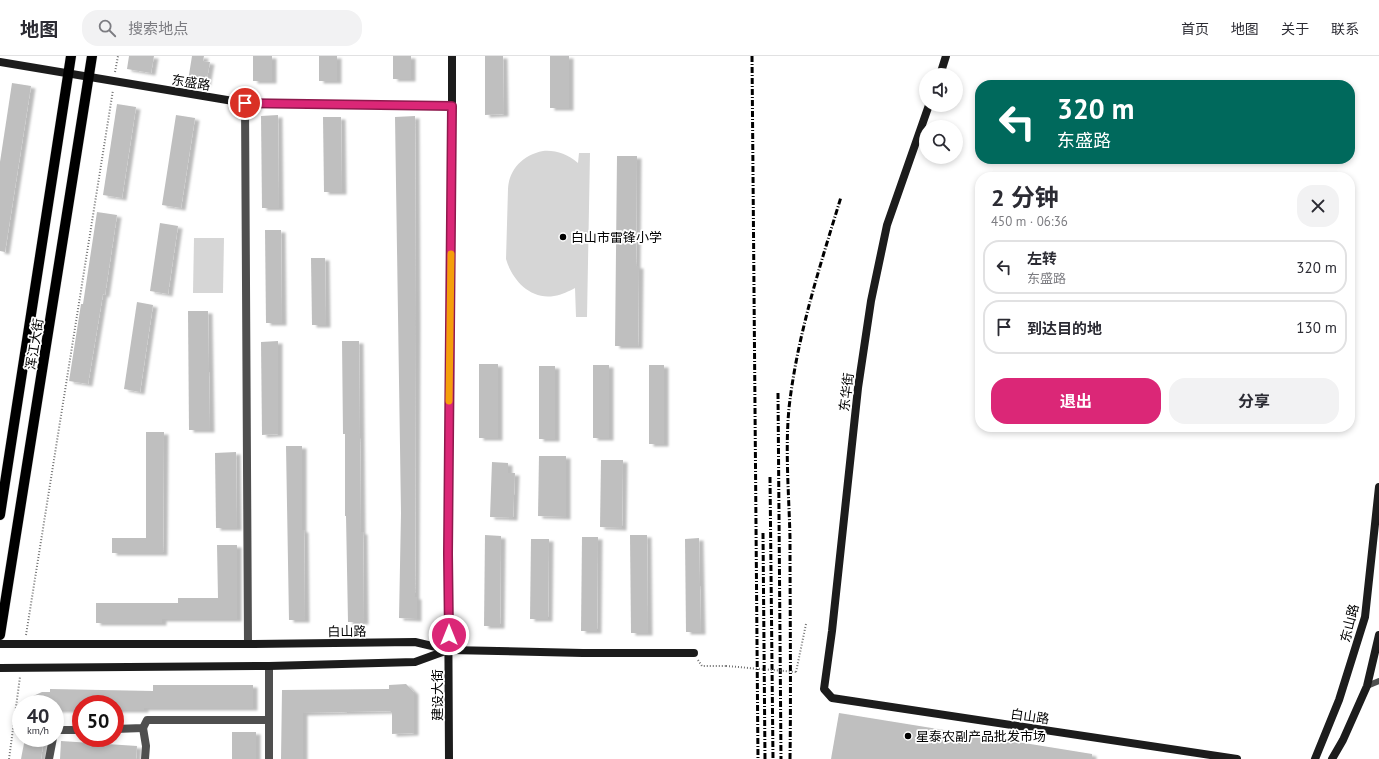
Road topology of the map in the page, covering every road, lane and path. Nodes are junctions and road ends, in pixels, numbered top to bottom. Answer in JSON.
{"nodes":[{"id":1,"x":71,"y":56,"type":"edge"},
{"id":2,"x":92,"y":56,"type":"edge"},
{"id":3,"x":118,"y":56,"type":"edge"},
{"id":4,"x":452,"y":56,"type":"edge"},
{"id":5,"x":946,"y":56,"type":"edge"},
{"id":6,"x":0,"y":62,"type":"edge"},
{"id":7,"x":942,"y":68,"type":"edge"},
{"id":8,"x":68,"y":74,"type":"junction"},
{"id":9,"x":89,"y":78,"type":"junction"},
{"id":10,"x":114,"y":82,"type":"junction"},
{"id":11,"x":245,"y":103,"type":"junction"},
{"id":12,"x":452,"y":106,"type":"junction"},
{"id":13,"x":927,"y":112,"type":"edge"},
{"id":14,"x":1379,"y":487,"type":"edge"},
{"id":15,"x":0,"y":515,"type":"edge"},
{"id":16,"x":806,"y":624,"type":"dead end"},
{"id":17,"x":0,"y":635,"type":"edge"},
{"id":18,"x":1379,"y":635,"type":"edge"},
{"id":19,"x":0,"y":644,"type":"edge"},
{"id":20,"x":25,"y":644,"type":"junction"},
{"id":21,"x":248,"y":644,"type":"junction"},
{"id":22,"x":449,"y":650,"type":"junction"},
{"id":23,"x":694,"y":653,"type":"joint"},
{"id":24,"x":269,"y":666,"type":"junction"},
{"id":25,"x":0,"y":668,"type":"edge"},
{"id":26,"x":21,"y":668,"type":"junction"},
{"id":27,"x":1379,"y":681,"type":"edge"},
{"id":28,"x":1367,"y":686,"type":"junction"},
{"id":29,"x":824,"y":689,"type":"joint"},
{"id":30,"x":269,"y":720,"type":"junction"},
{"id":31,"x":143,"y":728,"type":"junction"},
{"id":32,"x":124,"y":729,"type":"edge"},
{"id":33,"x":51,"y":747,"type":"edge"},
{"id":34,"x":9,"y":759,"type":"edge"},
{"id":35,"x":49,"y":759,"type":"edge"},
{"id":36,"x":145,"y":759,"type":"edge"},
{"id":37,"x":269,"y":759,"type":"edge"},
{"id":38,"x":449,"y":759,"type":"edge"},
{"id":39,"x":1237,"y":759,"type":"edge"},
{"id":40,"x":1315,"y":759,"type":"edge"},
{"id":41,"x":1332,"y":759,"type":"edge"}],
"edges":[{"from":1,"to":8,"type":"main road","name":"浑江大街"},
{"from":2,"to":9,"type":"main road","name":"浑江大街"},
{"from":3,"to":10,"type":"path"},
{"from":4,"to":12,"type":"street","name":"建设大街"},
{"from":5,"to":7,"type":"street"},
{"from":6,"to":8,"type":"street","name":"东盛路"},
{"from":8,"to":9,"type":"street","name":"东盛路"},
{"from":8,"to":15,"type":"main road","name":"浑江大街"},
{"from":9,"to":10,"type":"street","name":"东盛路"},
{"from":9,"to":17,"type":"main road","name":"浑江大街"},
{"from":10,"to":11,"type":"street","name":"东盛路"},
{"from":10,"to":20,"type":"path"},
{"from":11,"to":12,"type":"street","name":"东盛路"},
{"from":11,"to":21,"type":"street"},
{"from":12,"to":22,"type":"street","name":"建设大街"},
{"from":13,"to":29,"type":"street","name":"东华街"},
{"from":14,"to":40,"type":"street","name":"东山路"},
{"from":16,"to":23,"type":"path","bridge":true},
{"from":18,"to":28,"type":"street"},
{"from":19,"to":20,"type":"street","name":"白山路"},
{"from":20,"to":21,"type":"street","name":"白山路"},
{"from":21,"to":22,"type":"street","name":"白山路"},
{"from":22,"to":23,"type":"street","name":"白山路"},
{"from":22,"to":24,"type":"street"},
{"from":22,"to":38,"type":"street","name":"建设大街"},
{"from":24,"to":26,"type":"street"},
{"from":24,"to":30,"type":"street"},
{"from":25,"to":26,"type":"street"},
{"from":26,"to":34,"type":"path"},
{"from":27,"to":28,"type":"lane"},
{"from":28,"to":41,"type":"street"},
{"from":29,"to":39,"type":"street","name":"白山路"},
{"from":30,"to":31,"type":"street"},
{"from":30,"to":37,"type":"street"},
{"from":31,"to":32,"type":"street"},
{"from":31,"to":36,"type":"street"},
{"from":33,"to":35,"type":"street"}]}
